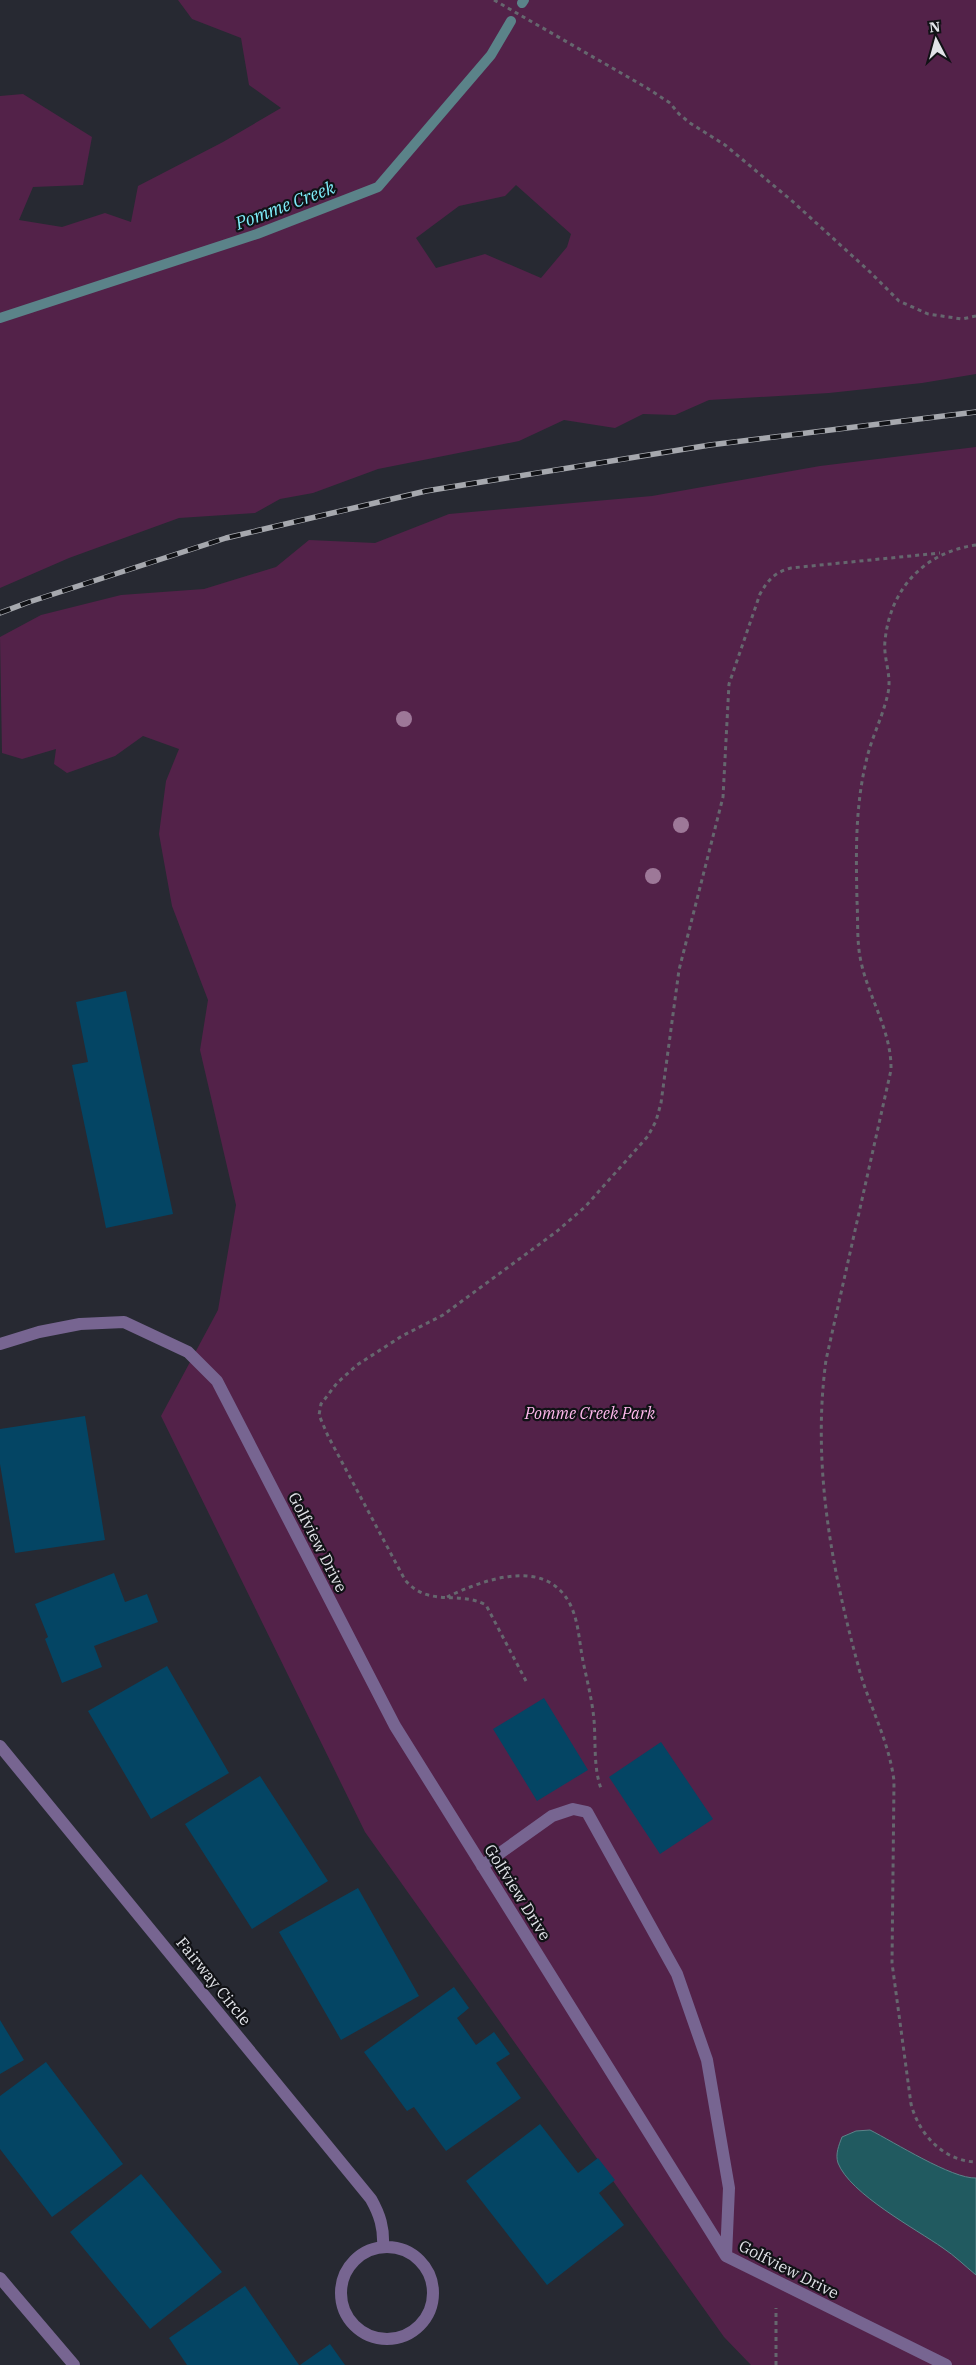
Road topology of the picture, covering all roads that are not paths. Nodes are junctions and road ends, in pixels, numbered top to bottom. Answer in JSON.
{"nodes":[{"id":1,"x":0,"y":1344,"type":"edge"},
{"id":2,"x":0,"y":1746,"type":"edge"},
{"id":3,"x":482,"y":1866,"type":"junction"},
{"id":4,"x":384,"y":2247,"type":"junction"},
{"id":5,"x":726,"y":2256,"type":"junction"},
{"id":6,"x":0,"y":2278,"type":"edge"},
{"id":7,"x":74,"y":2365,"type":"edge"},
{"id":8,"x":946,"y":2365,"type":"edge"}],
"edges":[{"from":1,"to":3,"type":"street","name":"Golfview Drive"},
{"from":2,"to":4,"type":"street","name":"Fairway Circle"},
{"from":3,"to":5,"type":"street","name":"Golfview Drive"},
{"from":3,"to":5,"type":"street"},
{"from":4,"to":4,"type":"street"},
{"from":5,"to":8,"type":"street","name":"Golfview Drive"},
{"from":6,"to":7,"type":"street"}]}
